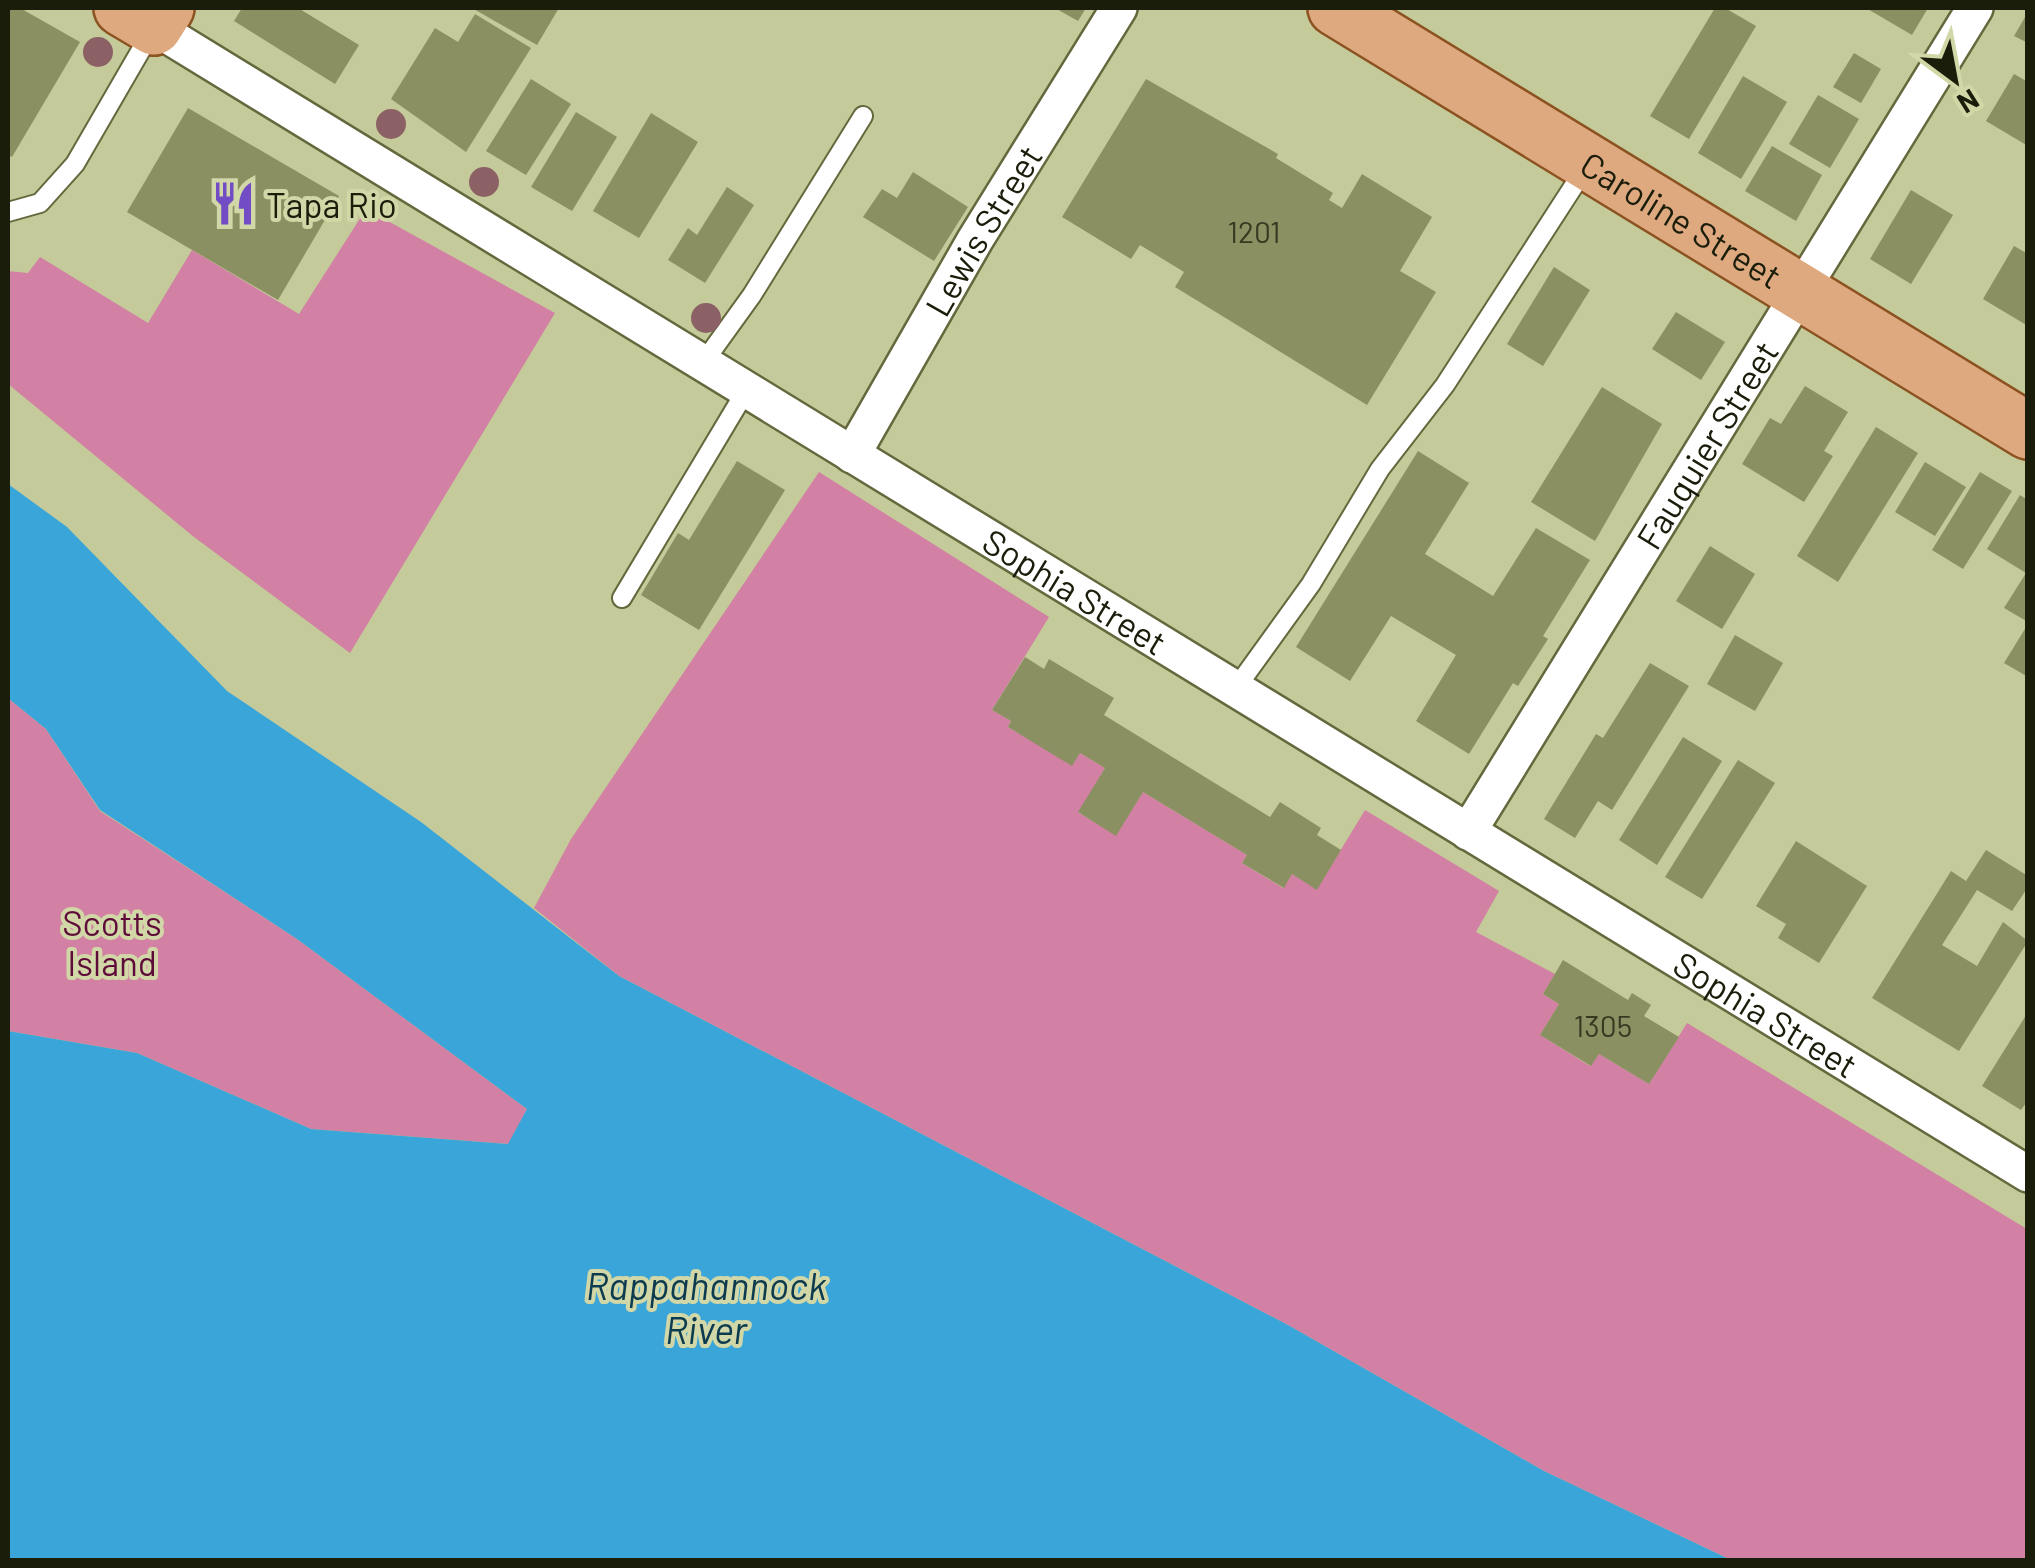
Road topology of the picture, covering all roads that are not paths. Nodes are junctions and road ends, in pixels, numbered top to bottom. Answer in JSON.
{"nodes":[{"id":1,"x":1120,"y":8,"type":"edge"},
{"id":2,"x":1336,"y":8,"type":"edge"},
{"id":3,"x":1975,"y":8,"type":"edge"},
{"id":4,"x":147,"y":14,"type":"edge"},
{"id":5,"x":863,"y":116,"type":"dead end"},
{"id":6,"x":1589,"y":162,"type":"junction"},
{"id":7,"x":8,"y":212,"type":"edge"},
{"id":8,"x":1801,"y":292,"type":"junction"},
{"id":9,"x":702,"y":363,"type":"junction"},
{"id":10,"x":747,"y":389,"type":"junction"},
{"id":11,"x":2028,"y":430,"type":"edge"},
{"id":12,"x":852,"y":455,"type":"junction"},
{"id":13,"x":622,"y":598,"type":"dead end"},
{"id":14,"x":1236,"y":688,"type":"junction"},
{"id":15,"x":1468,"y":832,"type":"junction"},
{"id":16,"x":2028,"y":1174,"type":"edge"}],
"edges":[{"from":1,"to":12,"type":"street","name":"Lewis Street"},
{"from":2,"to":6,"type":"main road","name":"Caroline Street"},
{"from":3,"to":8,"type":"street","name":"Fauquier Street"},
{"from":4,"to":7,"type":"lane"},
{"from":4,"to":9,"type":"street","name":"Sophia Street"},
{"from":5,"to":9,"type":"lane"},
{"from":6,"to":8,"type":"main road","name":"Caroline Street"},
{"from":6,"to":14,"type":"lane"},
{"from":8,"to":11,"type":"main road","name":"Caroline Street"},
{"from":8,"to":15,"type":"street","name":"Fauquier Street"},
{"from":9,"to":10,"type":"street","name":"Sophia Street"},
{"from":10,"to":12,"type":"street","name":"Sophia Street"},
{"from":10,"to":13,"type":"lane"},
{"from":12,"to":14,"type":"street","name":"Sophia Street"},
{"from":14,"to":15,"type":"street","name":"Sophia Street"},
{"from":15,"to":16,"type":"street","name":"Sophia Street"}]}
